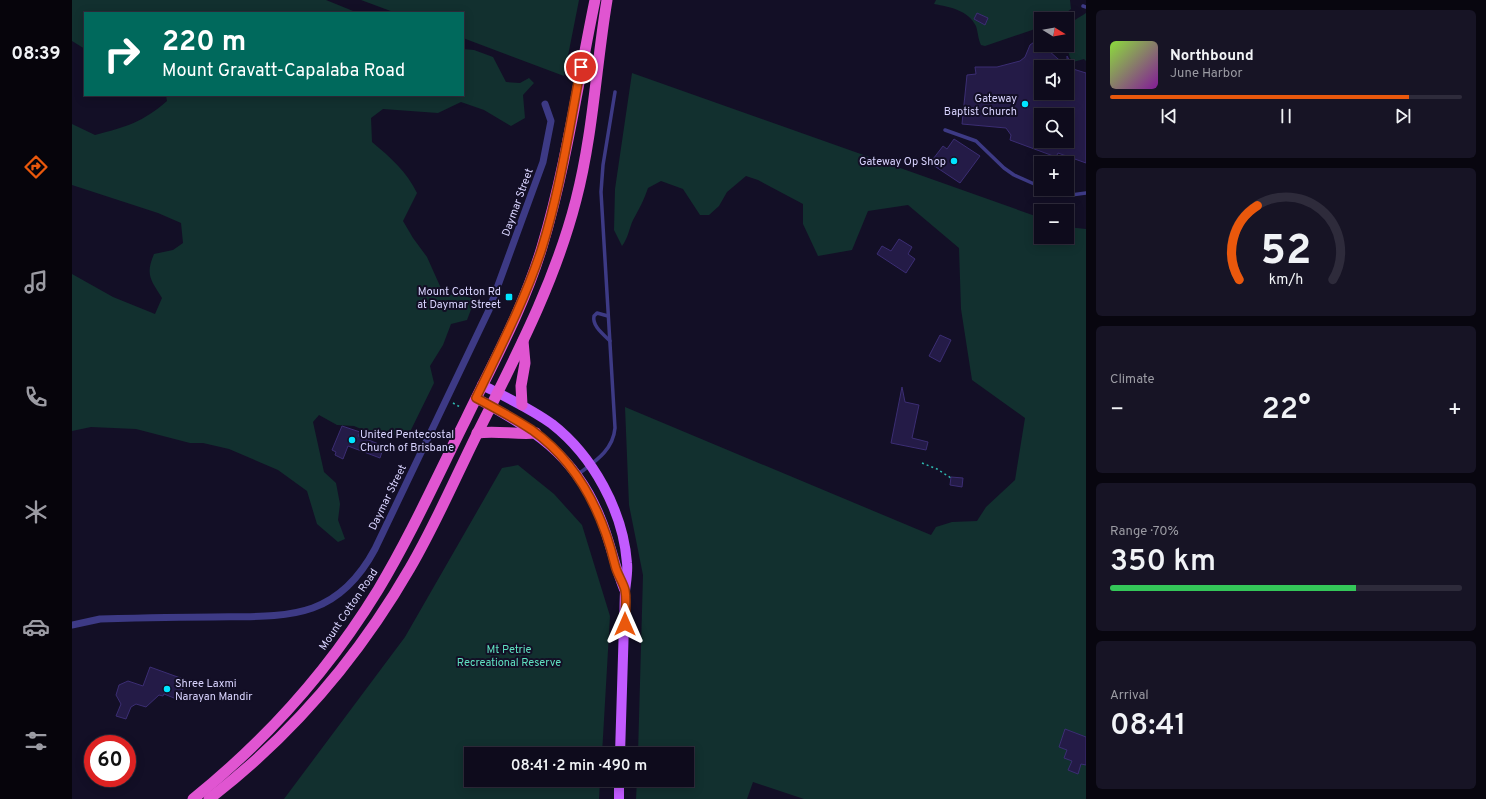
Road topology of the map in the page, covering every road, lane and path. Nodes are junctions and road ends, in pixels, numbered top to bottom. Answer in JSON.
{"nodes":[{"id":1,"x":595,"y":0,"type":"edge"},
{"id":2,"x":607,"y":0,"type":"edge"},
{"id":3,"x":615,"y":92,"type":"dead end"},
{"id":4,"x":545,"y":104,"type":"dead end"},
{"id":5,"x":945,"y":130,"type":"dead end"},
{"id":6,"x":1034,"y":184,"type":"edge"},
{"id":7,"x":1086,"y":193,"type":"edge"},
{"id":8,"x":1074,"y":195,"type":"edge"},
{"id":9,"x":608,"y":316,"type":"junction"},
{"id":10,"x":523,"y":341,"type":"junction"},
{"id":11,"x":610,"y":341,"type":"junction"},
{"id":12,"x":482,"y":385,"type":"junction"},
{"id":13,"x":498,"y":393,"type":"junction"},
{"id":14,"x":476,"y":398,"type":"junction"},
{"id":15,"x":446,"y":400,"type":"junction"},
{"id":16,"x":522,"y":405,"type":"junction"},
{"id":17,"x":491,"y":406,"type":"junction"},
{"id":18,"x":462,"y":408,"type":"dead end"},
{"id":19,"x":477,"y":433,"type":"junction"},
{"id":20,"x":536,"y":433,"type":"junction"},
{"id":21,"x":922,"y":463,"type":"dead end"},
{"id":22,"x":590,"y":465,"type":"junction"},
{"id":23,"x":577,"y":475,"type":"junction"},
{"id":24,"x":951,"y":478,"type":"dead end"},
{"id":25,"x":625,"y":591,"type":"junction"},
{"id":26,"x":72,"y":625,"type":"edge"},
{"id":27,"x":620,"y":747,"type":"edge"},
{"id":28,"x":619,"y":787,"type":"edge"},
{"id":29,"x":193,"y":799,"type":"edge"},
{"id":30,"x":209,"y":799,"type":"edge"},
{"id":31,"x":619,"y":799,"type":"edge"}],
"edges":[{"from":1,"to":12,"type":"highway","name":"Mount Cotton Road"},
{"from":2,"to":10,"type":"highway"},
{"from":3,"to":9,"type":"lane"},
{"from":4,"to":15,"type":"street","name":"Daymar Street"},
{"from":5,"to":6,"type":"lane"},
{"from":7,"to":8,"type":"lane"},
{"from":9,"to":11,"type":"lane"},
{"from":9,"to":11,"type":"lane"},
{"from":10,"to":13,"type":"highway"},
{"from":10,"to":16,"type":"highway"},
{"from":11,"to":22,"type":"lane"},
{"from":12,"to":13,"type":"main road"},
{"from":12,"to":14,"type":"highway","name":"Mount Cotton Road"},
{"from":13,"to":16,"type":"main road"},
{"from":13,"to":17,"type":"highway"},
{"from":14,"to":17,"type":"main road"},
{"from":14,"to":29,"type":"highway","name":"Mount Cotton Road"},
{"from":15,"to":18,"type":"path"},
{"from":15,"to":26,"type":"street","name":"Daymar Street"},
{"from":16,"to":22,"type":"main road"},
{"from":17,"to":19,"type":"highway"},
{"from":17,"to":20,"type":"main road"},
{"from":19,"to":20,"type":"highway"},
{"from":19,"to":30,"type":"highway"},
{"from":20,"to":23,"type":"main road"},
{"from":21,"to":24,"type":"path"},
{"from":22,"to":23,"type":"lane"},
{"from":22,"to":25,"type":"main road"},
{"from":23,"to":25,"type":"main road"},
{"from":25,"to":27,"type":"main road"},
{"from":28,"to":31,"type":"main road"}]}
